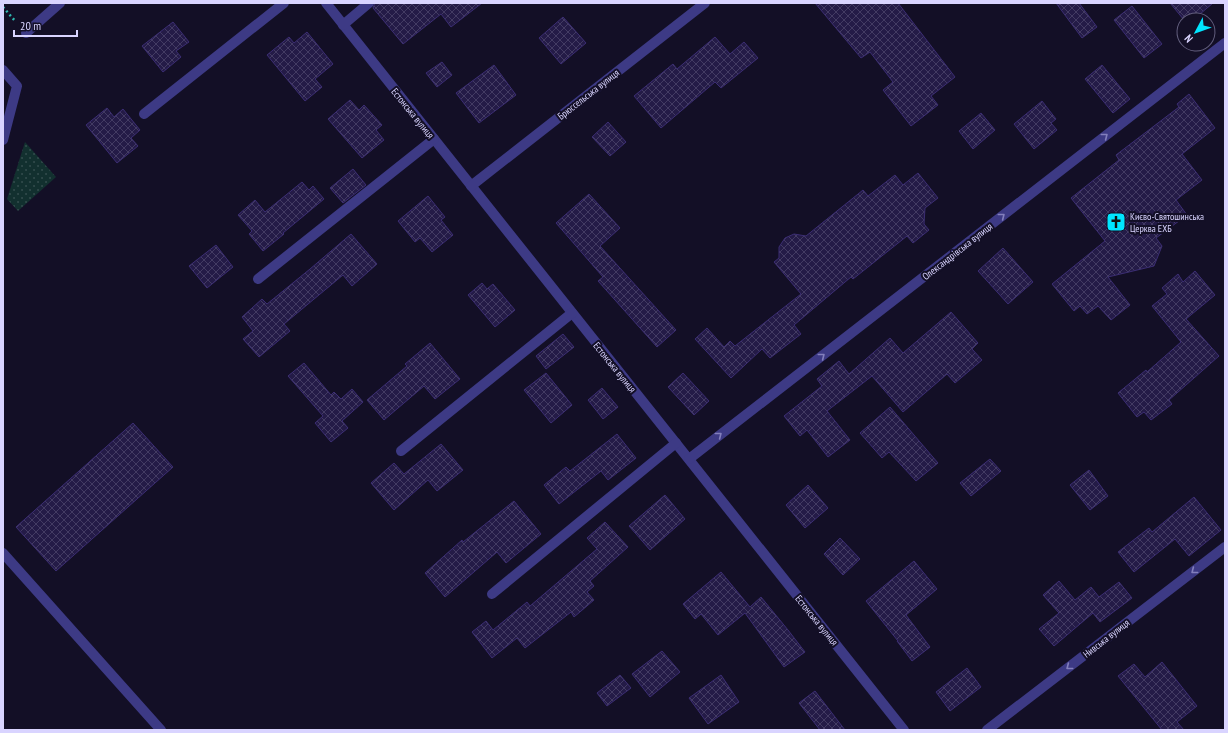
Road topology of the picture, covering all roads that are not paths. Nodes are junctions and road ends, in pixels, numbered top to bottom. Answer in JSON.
{"nodes":[{"id":1,"x":60,"y":3,"type":"edge"},
{"id":2,"x":284,"y":3,"type":"edge"},
{"id":3,"x":326,"y":3,"type":"edge"},
{"id":4,"x":369,"y":3,"type":"edge"},
{"id":5,"x":704,"y":3,"type":"edge"},
{"id":6,"x":343,"y":25,"type":"junction"},
{"id":7,"x":26,"y":33,"type":"dead end"},
{"id":8,"x":1225,"y":43,"type":"edge"},
{"id":9,"x":3,"y":70,"type":"edge"},
{"id":10,"x":144,"y":114,"type":"dead end"},
{"id":11,"x":434,"y":139,"type":"junction"},
{"id":12,"x":3,"y":140,"type":"edge"},
{"id":13,"x":471,"y":186,"type":"junction"},
{"id":14,"x":258,"y":280,"type":"dead end"},
{"id":15,"x":572,"y":313,"type":"junction"},
{"id":16,"x":676,"y":443,"type":"junction"},
{"id":17,"x":401,"y":451,"type":"dead end"},
{"id":18,"x":688,"y":459,"type":"junction"},
{"id":19,"x":1225,"y":547,"type":"edge"},
{"id":20,"x":3,"y":553,"type":"edge"},
{"id":21,"x":492,"y":594,"type":"dead end"},
{"id":22,"x":161,"y":730,"type":"edge"},
{"id":23,"x":904,"y":730,"type":"edge"},
{"id":24,"x":987,"y":730,"type":"edge"}],
"edges":[{"from":1,"to":7,"type":"street"},
{"from":2,"to":10,"type":"street"},
{"from":3,"to":6,"type":"street","name":"Естонська вулиця"},
{"from":4,"to":6,"type":"street"},
{"from":5,"to":13,"type":"street","name":"Брюссельська вулиця"},
{"from":6,"to":11,"type":"street","name":"Естонська вулиця"},
{"from":18,"to":8,"type":"street","name":"Олександрівська вулиця","one_way":true},
{"from":9,"to":12,"type":"street"},
{"from":11,"to":13,"type":"street","name":"Естонська вулиця"},
{"from":11,"to":14,"type":"street"},
{"from":13,"to":15,"type":"street","name":"Естонська вулиця"},
{"from":15,"to":16,"type":"street","name":"Естонська вулиця"},
{"from":15,"to":17,"type":"street"},
{"from":16,"to":18,"type":"street","name":"Естонська вулиця"},
{"from":16,"to":21,"type":"street"},
{"from":18,"to":23,"type":"street","name":"Естонська вулиця"},
{"from":19,"to":24,"type":"street","name":"Нивська вулиця","one_way":true},
{"from":20,"to":22,"type":"street"}]}
